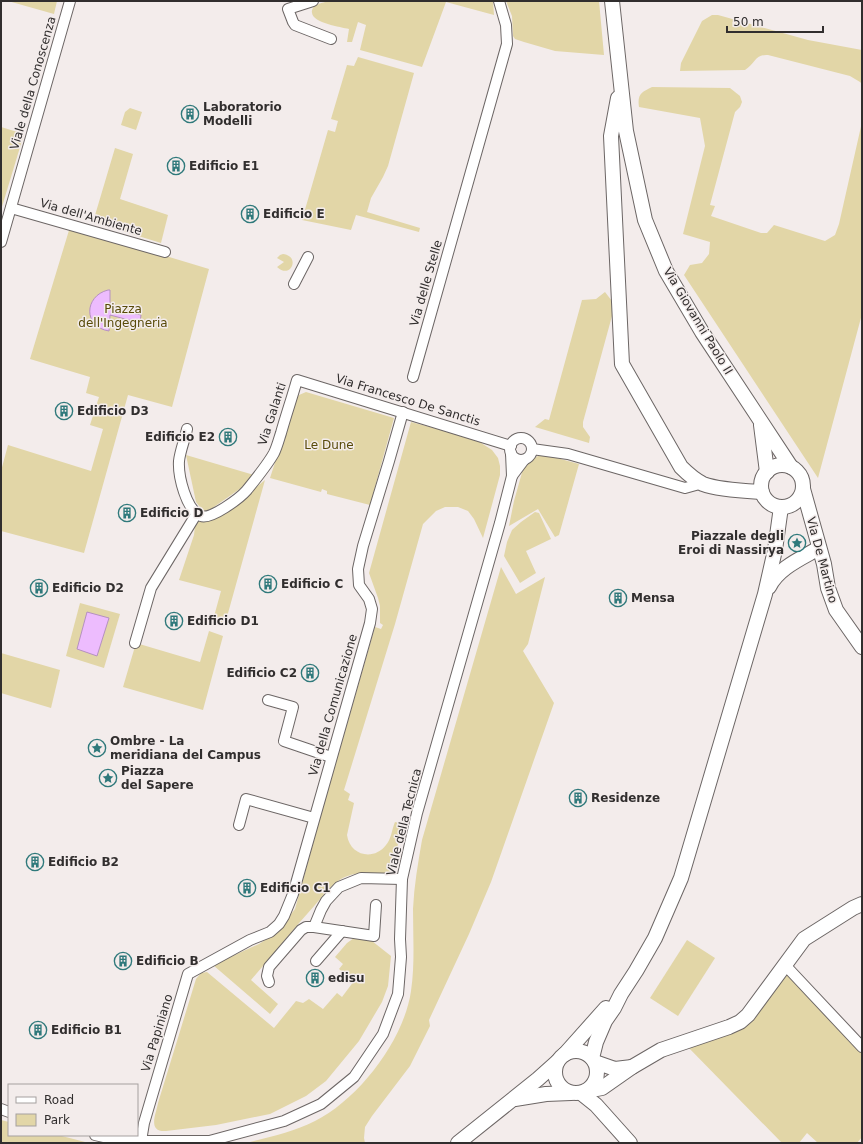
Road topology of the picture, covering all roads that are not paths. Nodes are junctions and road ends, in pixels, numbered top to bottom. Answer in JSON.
{"nodes":[{"id":1,"x":70,"y":1,"type":"edge"},
{"id":2,"x":313,"y":1,"type":"edge"},
{"id":3,"x":499,"y":1,"type":"edge"},
{"id":4,"x":612,"y":1,"type":"edge"},
{"id":5,"x":331,"y":39,"type":"dead end"},
{"id":6,"x":621,"y":84,"type":"junction"},
{"id":7,"x":11,"y":208,"type":"junction"},
{"id":8,"x":1,"y":242,"type":"edge"},
{"id":9,"x":164,"y":252,"type":"dead end"},
{"id":10,"x":308,"y":257,"type":"dead end"},
{"id":11,"x":294,"y":284,"type":"dead end"},
{"id":12,"x":413,"y":378,"type":"dead end"},
{"id":13,"x":297,"y":380,"type":"joint"},
{"id":14,"x":403,"y":412,"type":"junction"},
{"id":15,"x":761,"y":422,"type":"junction"},
{"id":16,"x":187,"y":429,"type":"dead end"},
{"id":17,"x":511,"y":449,"type":"junction"},
{"id":18,"x":532,"y":449,"type":"junction"},
{"id":19,"x":524,"y":460,"type":"junction"},
{"id":20,"x":791,"y":468,"type":"junction"},
{"id":21,"x":767,"y":472,"type":"junction"},
{"id":22,"x":512,"y":476,"type":"junction"},
{"id":23,"x":703,"y":483,"type":"junction"},
{"id":24,"x":803,"y":489,"type":"junction"},
{"id":25,"x":762,"y":492,"type":"junction"},
{"id":26,"x":781,"y":507,"type":"junction"},
{"id":27,"x":197,"y":514,"type":"junction"},
{"id":28,"x":819,"y":548,"type":"junction"},
{"id":29,"x":766,"y":594,"type":"junction"},
{"id":30,"x":135,"y":643,"type":"dead end"},
{"id":31,"x":862,"y":647,"type":"edge"},
{"id":32,"x":268,"y":700,"type":"dead end"},
{"id":33,"x":331,"y":757,"type":"junction"},
{"id":34,"x":314,"y":818,"type":"junction"},
{"id":35,"x":238,"y":825,"type":"dead end"},
{"id":36,"x":402,"y":878,"type":"junction"},
{"id":37,"x":862,"y":904,"type":"edge"},
{"id":38,"x":376,"y":905,"type":"dead end"},
{"id":39,"x":314,"y":927,"type":"junction"},
{"id":40,"x":342,"y":931,"type":"junction"},
{"id":41,"x":316,"y":961,"type":"dead end"},
{"id":42,"x":206,"y":964,"type":"joint"},
{"id":43,"x":785,"y":965,"type":"junction"},
{"id":44,"x":269,"y":982,"type":"dead end"},
{"id":45,"x":621,"y":994,"type":"junction"},
{"id":46,"x":862,"y":1047,"type":"edge"},
{"id":47,"x":561,"y":1058,"type":"junction"},
{"id":48,"x":594,"y":1060,"type":"junction"},
{"id":49,"x":632,"y":1067,"type":"junction"},
{"id":50,"x":579,"y":1093,"type":"junction"},
{"id":51,"x":513,"y":1100,"type":"junction"},
{"id":52,"x":99,"y":1136,"type":"edge"},
{"id":53,"x":137,"y":1142,"type":"edge"},
{"id":54,"x":206,"y":1142,"type":"edge"},
{"id":55,"x":458,"y":1143,"type":"edge"},
{"id":56,"x":630,"y":1143,"type":"edge"}],
"edges":[{"from":1,"to":7,"type":"street","name":"Viale della Conoscenza"},
{"from":2,"to":5,"type":"street"},
{"from":3,"to":12,"type":"street","name":"Via delle Stelle"},
{"from":4,"to":6,"type":"street","name":"Via Giovanni Paolo II"},
{"from":6,"to":15,"type":"street","name":"Via Giovanni Paolo II"},
{"from":6,"to":23,"type":"street"},
{"from":7,"to":8,"type":"street","name":"Viale della Conoscenza"},
{"from":7,"to":9,"type":"street","name":"Via dell'Ambiente"},
{"from":10,"to":11,"type":"street"},
{"from":13,"to":14,"type":"street","name":"Via Francesco De Sanctis"},
{"from":13,"to":27,"type":"street","name":"Via Galanti"},
{"from":14,"to":17,"type":"street","name":"Via Francesco De Sanctis"},
{"from":14,"to":33,"type":"street","name":"Via della Comunicazione"},
{"from":15,"to":20,"type":"street","name":"Via Giovanni Paolo II"},
{"from":15,"to":21,"type":"street","name":"Via Giovanni Paolo II"},
{"from":16,"to":27,"type":"street"},
{"from":17,"to":18,"type":"street"},
{"from":17,"to":19,"type":"street"},
{"from":17,"to":22,"type":"street","name":"Viale della Tecnica"},
{"from":18,"to":19,"type":"street","name":"Viale della Tecnica"},
{"from":18,"to":23,"type":"street"},
{"from":19,"to":22,"type":"street","name":"Viale della Tecnica"},
{"from":20,"to":21,"type":"street"},
{"from":20,"to":24,"type":"street"},
{"from":21,"to":25,"type":"street"},
{"from":22,"to":36,"type":"street","name":"Viale della Tecnica"},
{"from":23,"to":25,"type":"street"},
{"from":24,"to":26,"type":"street"},
{"from":24,"to":28,"type":"street","name":"Via De Martino"},
{"from":25,"to":26,"type":"street"},
{"from":26,"to":29,"type":"street"},
{"from":27,"to":30,"type":"street"},
{"from":28,"to":29,"type":"street"},
{"from":28,"to":31,"type":"street","name":"Via De Martino"},
{"from":29,"to":45,"type":"street"},
{"from":32,"to":33,"type":"street"},
{"from":33,"to":34,"type":"street","name":"Via della Comunicazione"},
{"from":34,"to":35,"type":"street"},
{"from":34,"to":42,"type":"street","name":"Via della Comunicazione"},
{"from":36,"to":39,"type":"street"},
{"from":36,"to":54,"type":"street","name":"Viale della Tecnica"},
{"from":37,"to":43,"type":"street"},
{"from":38,"to":40,"type":"street"},
{"from":39,"to":40,"type":"street"},
{"from":39,"to":44,"type":"street"},
{"from":40,"to":41,"type":"street"},
{"from":42,"to":53,"type":"street","name":"Via Papiniano"},
{"from":43,"to":46,"type":"street"},
{"from":43,"to":49,"type":"street"},
{"from":45,"to":47,"type":"street"},
{"from":45,"to":48,"type":"street"},
{"from":47,"to":48,"type":"street"},
{"from":47,"to":50,"type":"street"},
{"from":47,"to":51,"type":"street"},
{"from":48,"to":49,"type":"street"},
{"from":48,"to":50,"type":"street"},
{"from":49,"to":50,"type":"street"},
{"from":50,"to":51,"type":"street"},
{"from":50,"to":56,"type":"street"},
{"from":51,"to":55,"type":"street"},
{"from":52,"to":53,"type":"street","name":"Viale della Tecnica"},
{"from":53,"to":54,"type":"street","name":"Viale della Tecnica"}]}
